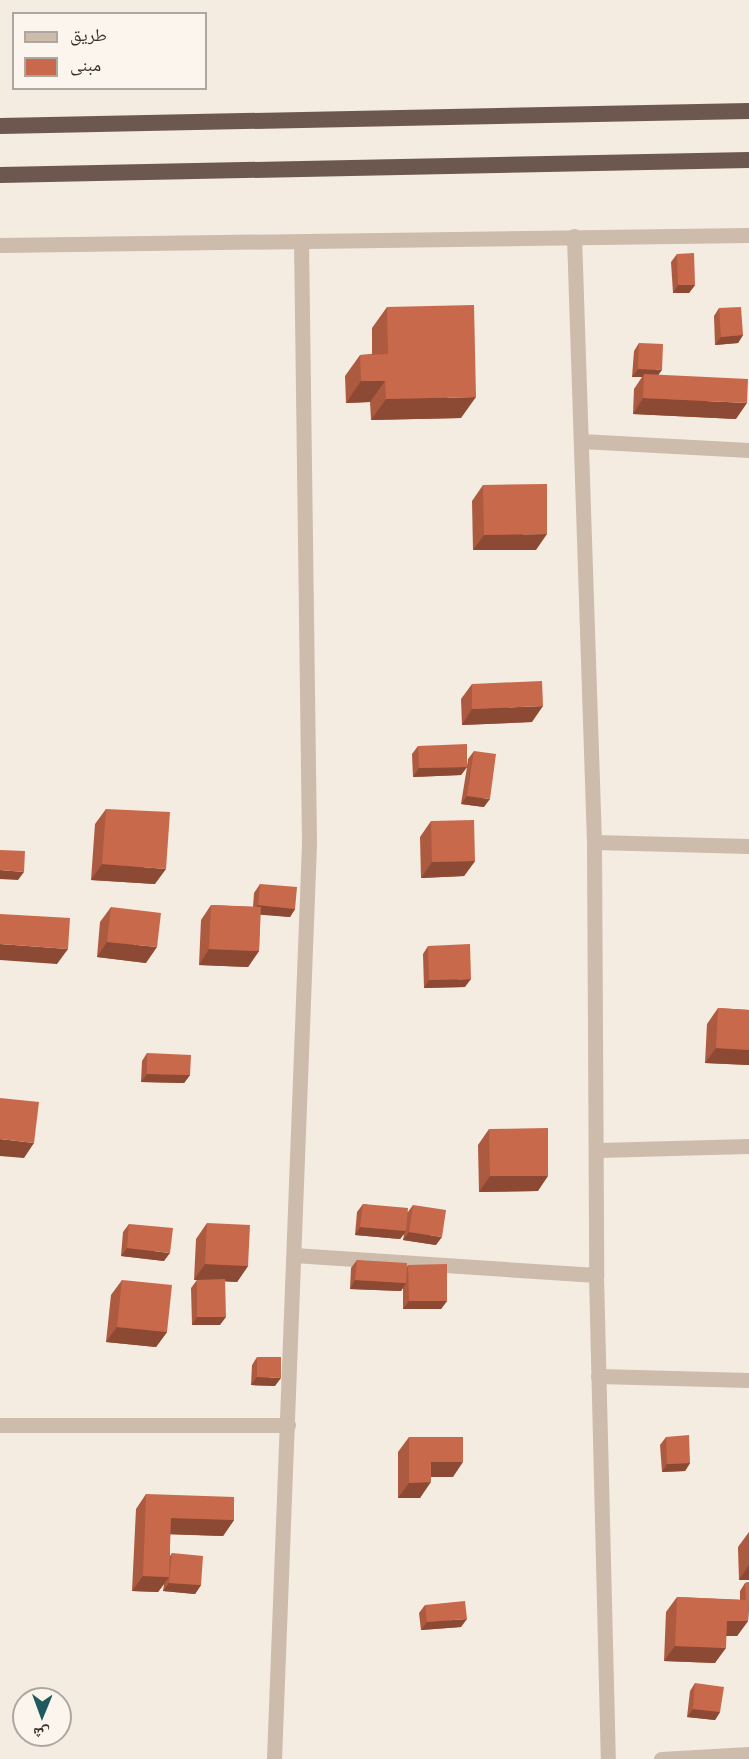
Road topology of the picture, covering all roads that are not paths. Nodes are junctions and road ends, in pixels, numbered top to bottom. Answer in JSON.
{"nodes":[{"id":1,"x":749,"y":111,"type":"edge"},
{"id":2,"x":0,"y":126,"type":"edge"},
{"id":3,"x":749,"y":160,"type":"edge"},
{"id":4,"x":0,"y":175,"type":"edge"},
{"id":5,"x":574,"y":236,"type":"junction"},
{"id":6,"x":749,"y":236,"type":"edge"},
{"id":7,"x":301,"y":242,"type":"junction"},
{"id":8,"x":0,"y":244,"type":"edge"},
{"id":9,"x":581,"y":441,"type":"junction"},
{"id":10,"x":749,"y":450,"type":"edge"},
{"id":11,"x":594,"y":842,"type":"junction"},
{"id":12,"x":749,"y":846,"type":"edge"},
{"id":13,"x":749,"y":1146,"type":"edge"},
{"id":14,"x":598,"y":1150,"type":"junction"},
{"id":15,"x":294,"y":1256,"type":"junction"},
{"id":16,"x":596,"y":1275,"type":"junction"},
{"id":17,"x":598,"y":1376,"type":"junction"},
{"id":18,"x":749,"y":1380,"type":"edge"},
{"id":19,"x":0,"y":1425,"type":"edge"},
{"id":20,"x":288,"y":1425,"type":"junction"},
{"id":21,"x":749,"y":1754,"type":"edge"},
{"id":22,"x":274,"y":1759,"type":"edge"},
{"id":23,"x":608,"y":1759,"type":"edge"},
{"id":24,"x":661,"y":1759,"type":"edge"}],
"edges":[{"from":1,"to":2,"type":"highway"},
{"from":3,"to":4,"type":"highway"},
{"from":5,"to":6,"type":"street"},
{"from":5,"to":7,"type":"street"},
{"from":5,"to":9,"type":"street"},
{"from":7,"to":8,"type":"street"},
{"from":7,"to":15,"type":"street"},
{"from":9,"to":10,"type":"street"},
{"from":9,"to":11,"type":"street"},
{"from":11,"to":12,"type":"street"},
{"from":11,"to":14,"type":"street"},
{"from":13,"to":14,"type":"street"},
{"from":14,"to":16,"type":"street"},
{"from":15,"to":16,"type":"street"},
{"from":15,"to":20,"type":"street"},
{"from":16,"to":17,"type":"street"},
{"from":17,"to":18,"type":"street"},
{"from":17,"to":23,"type":"street"},
{"from":19,"to":20,"type":"street"},
{"from":20,"to":22,"type":"street"},
{"from":21,"to":24,"type":"street"}]}
